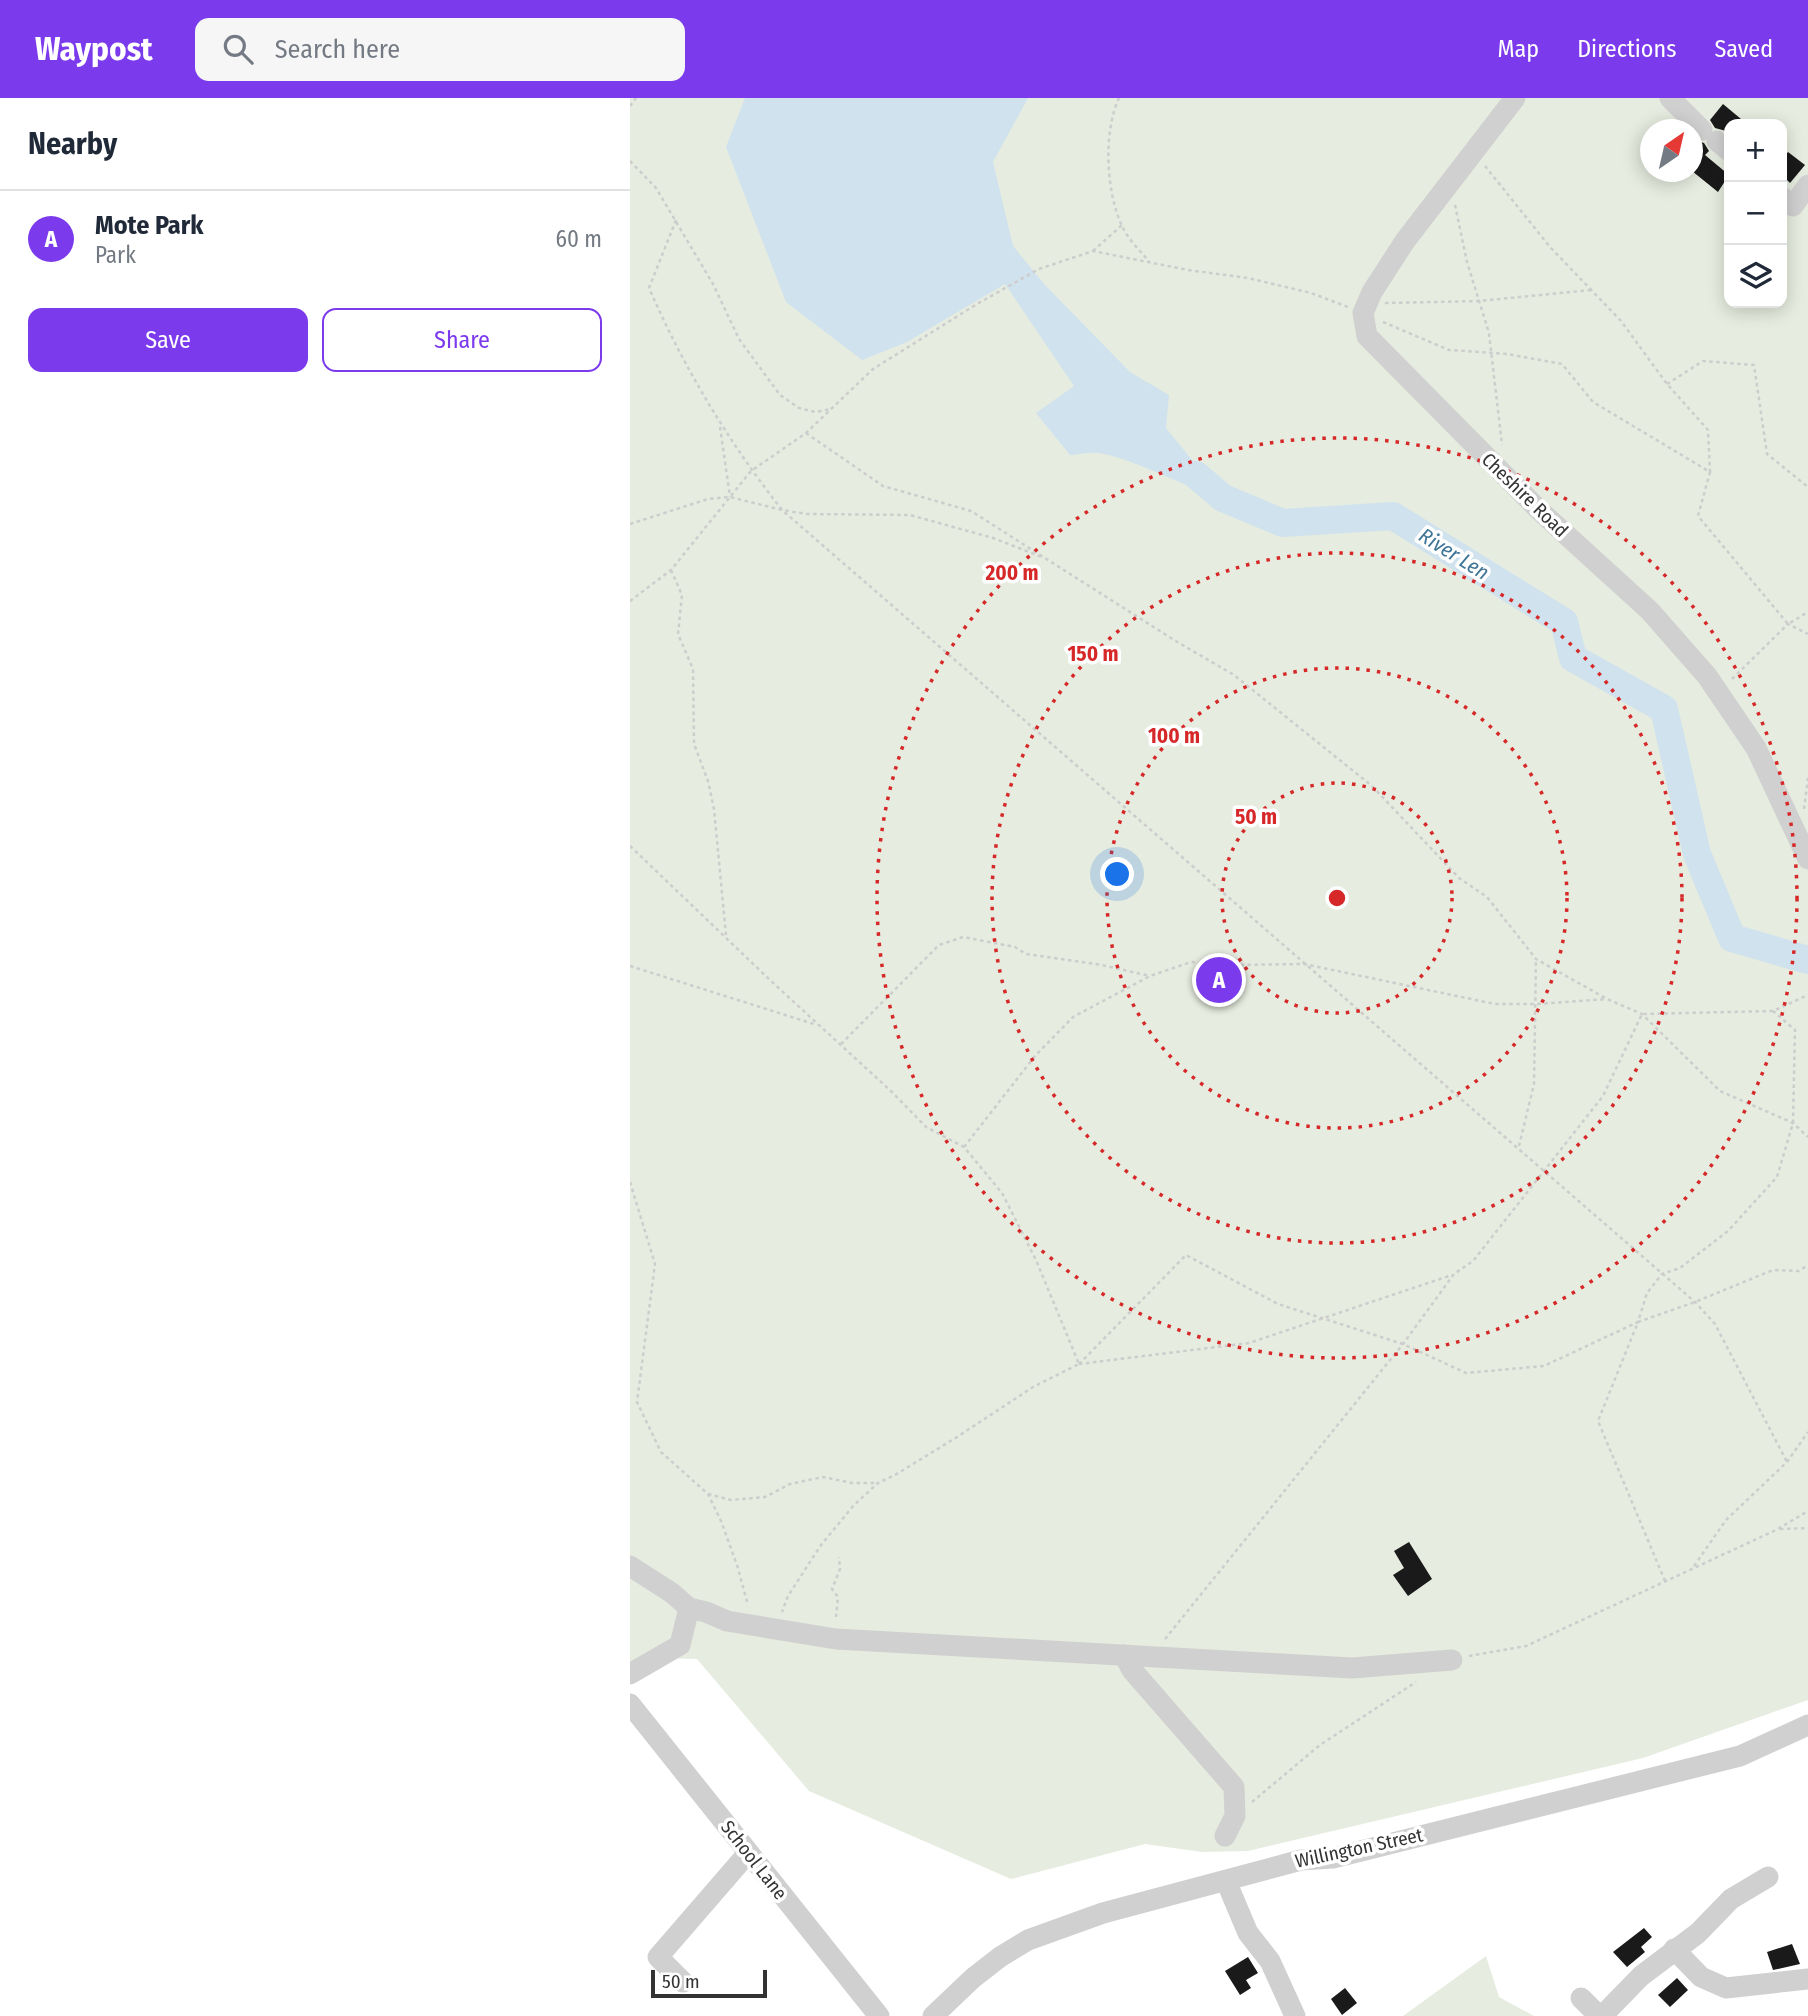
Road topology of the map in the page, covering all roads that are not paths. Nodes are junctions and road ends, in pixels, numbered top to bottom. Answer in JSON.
{"nodes":[{"id":1,"x":1515,"y":98,"type":"edge"},
{"id":2,"x":1670,"y":98,"type":"edge"},
{"id":3,"x":1716,"y":141,"type":"edge"},
{"id":4,"x":1808,"y":185,"type":"edge"},
{"id":5,"x":1787,"y":201,"type":"edge"},
{"id":6,"x":1808,"y":859,"type":"edge"},
{"id":7,"x":630,"y":1566,"type":"edge"},
{"id":8,"x":690,"y":1608,"type":"junction"},
{"id":9,"x":1124,"y":1655,"type":"junction"},
{"id":10,"x":1452,"y":1660,"type":"road end"},
{"id":11,"x":630,"y":1674,"type":"edge"},
{"id":12,"x":630,"y":1704,"type":"edge"},
{"id":13,"x":1808,"y":1726,"type":"edge"},
{"id":14,"x":1225,"y":1836,"type":"dead end"},
{"id":15,"x":748,"y":1853,"type":"junction"},
{"id":16,"x":1768,"y":1877,"type":"dead end"},
{"id":17,"x":1226,"y":1881,"type":"junction"},
{"id":18,"x":1674,"y":1949,"type":"junction"},
{"id":19,"x":1808,"y":1979,"type":"edge"},
{"id":20,"x":683,"y":1982,"type":"dead end"},
{"id":21,"x":1581,"y":1998,"type":"dead end"},
{"id":22,"x":879,"y":2016,"type":"edge"},
{"id":23,"x":933,"y":2016,"type":"edge"},
{"id":24,"x":1295,"y":2016,"type":"edge"},
{"id":25,"x":1600,"y":2016,"type":"edge"}],
"edges":[{"from":1,"to":6,"type":"street","name":"Cheshire Road"},
{"from":2,"to":3,"type":"street"},
{"from":4,"to":5,"type":"street"},
{"from":7,"to":8,"type":"street"},
{"from":8,"to":9,"type":"street"},
{"from":8,"to":11,"type":"street"},
{"from":9,"to":10,"type":"street"},
{"from":9,"to":14,"type":"street"},
{"from":12,"to":15,"type":"street","name":"School Lane"},
{"from":13,"to":17,"type":"street","name":"Willington Street"},
{"from":15,"to":20,"type":"street"},
{"from":15,"to":22,"type":"street","name":"School Lane"},
{"from":16,"to":18,"type":"street"},
{"from":17,"to":23,"type":"street","name":"Willington Street"},
{"from":17,"to":24,"type":"street"},
{"from":18,"to":19,"type":"street"},
{"from":18,"to":25,"type":"street"},
{"from":21,"to":25,"type":"street"}]}
